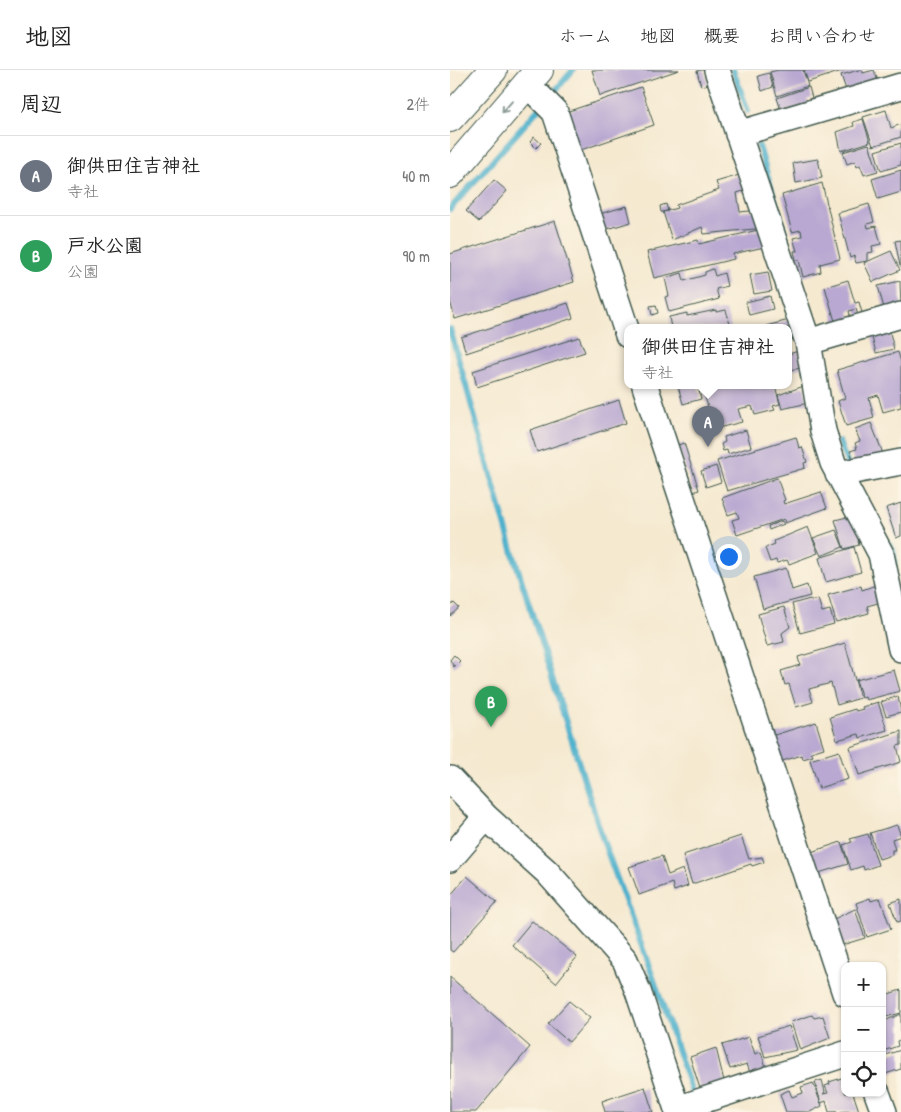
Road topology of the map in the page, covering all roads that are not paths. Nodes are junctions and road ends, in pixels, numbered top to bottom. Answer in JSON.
{"nodes":[{"id":1,"x":493,"y":70,"type":"edge"},
{"id":2,"x":717,"y":70,"type":"edge"},
{"id":3,"x":534,"y":82,"type":"edge"},
{"id":4,"x":901,"y":86,"type":"edge"},
{"id":5,"x":450,"y":118,"type":"edge"},
{"id":6,"x":738,"y":134,"type":"junction"},
{"id":7,"x":450,"y":174,"type":"edge"},
{"id":8,"x":901,"y":315,"type":"edge"},
{"id":9,"x":624,"y":324,"type":"edge"},
{"id":10,"x":808,"y":342,"type":"junction"},
{"id":11,"x":646,"y":389,"type":"edge"},
{"id":12,"x":901,"y":462,"type":"edge"},
{"id":13,"x":839,"y":474,"type":"junction"},
{"id":14,"x":895,"y":601,"type":"edge"},
{"id":15,"x":901,"y":649,"type":"edge"},
{"id":16,"x":450,"y":779,"type":"edge"},
{"id":17,"x":486,"y":817,"type":"junction"},
{"id":18,"x":450,"y":859,"type":"edge"},
{"id":19,"x":841,"y":982,"type":"edge"},
{"id":20,"x":841,"y":1055,"type":"edge"},
{"id":21,"x":878,"y":1097,"type":"edge"},
{"id":22,"x":679,"y":1109,"type":"edge"},
{"id":23,"x":884,"y":1112,"type":"edge"}],
"edges":[{"from":1,"to":5,"type":"main road"},
{"from":2,"to":6,"type":"street"},
{"from":3,"to":7,"type":"main road","one_way":true},
{"from":3,"to":9,"type":"street"},
{"from":4,"to":6,"type":"street"},
{"from":6,"to":10,"type":"street"},
{"from":8,"to":10,"type":"street"},
{"from":10,"to":13,"type":"street"},
{"from":11,"to":19,"type":"street"},
{"from":12,"to":13,"type":"street"},
{"from":13,"to":14,"type":"street"},
{"from":14,"to":15,"type":"street"},
{"from":16,"to":17,"type":"street"},
{"from":17,"to":18,"type":"street"},
{"from":17,"to":22,"type":"street"},
{"from":20,"to":22,"type":"street"},
{"from":21,"to":23,"type":"street"}]}
